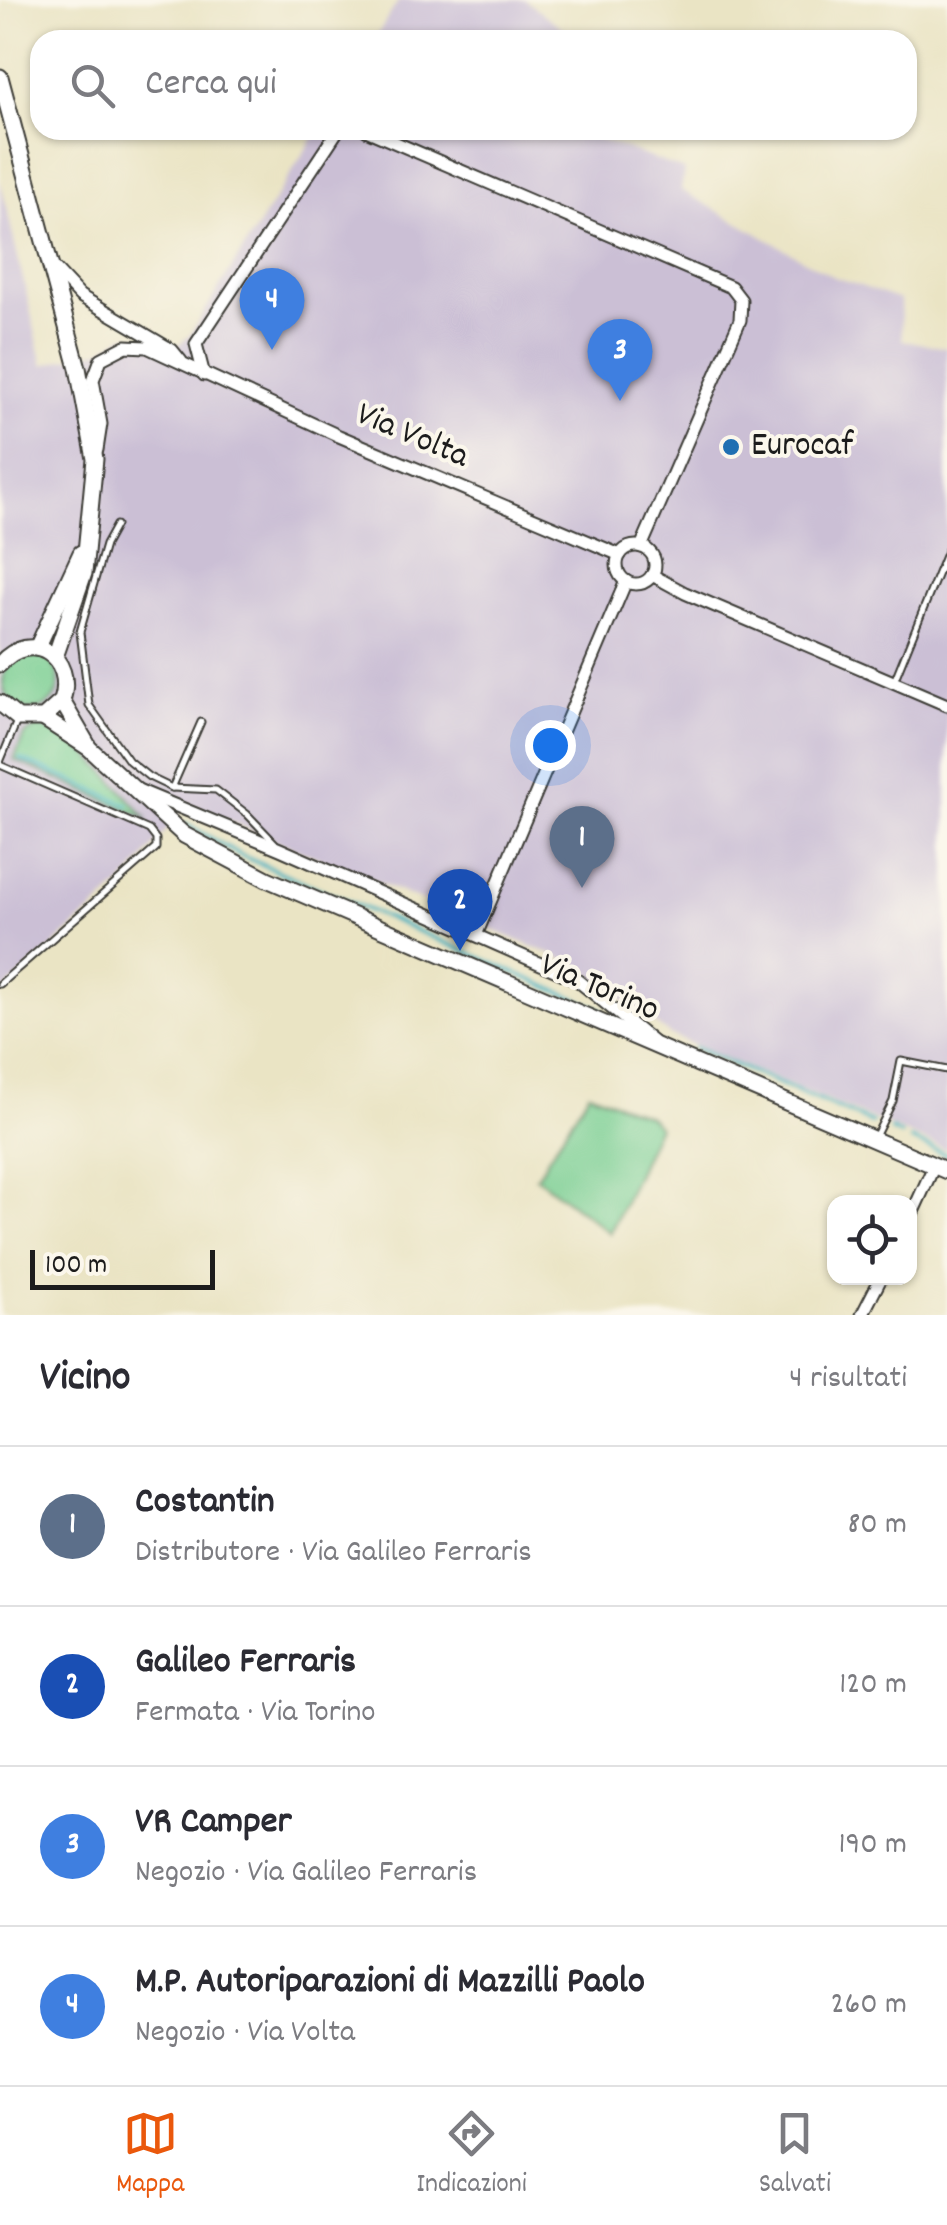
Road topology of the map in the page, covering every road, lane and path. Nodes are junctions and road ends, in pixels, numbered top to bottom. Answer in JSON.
{"nodes":[{"id":1,"x":0,"y":77,"type":"edge"},
{"id":2,"x":331,"y":140,"type":"edge"},
{"id":3,"x":389,"y":140,"type":"edge"},
{"id":4,"x":50,"y":264,"type":"junction"},
{"id":5,"x":184,"y":365,"type":"junction"},
{"id":6,"x":204,"y":374,"type":"junction"},
{"id":7,"x":96,"y":459,"type":"junction"},
{"id":8,"x":116,"y":525,"type":"dead end"},
{"id":9,"x":88,"y":540,"type":"junction"},
{"id":10,"x":641,"y":546,"type":"junction"},
{"id":11,"x":947,"y":551,"type":"edge"},
{"id":12,"x":620,"y":556,"type":"junction"},
{"id":13,"x":652,"y":575,"type":"junction"},
{"id":14,"x":626,"y":581,"type":"junction"},
{"id":15,"x":37,"y":648,"type":"junction"},
{"id":16,"x":55,"y":657,"type":"junction"},
{"id":17,"x":0,"y":664,"type":"edge"},
{"id":18,"x":894,"y":682,"type":"junction"},
{"id":19,"x":62,"y":701,"type":"junction"},
{"id":20,"x":947,"y":704,"type":"edge"},
{"id":21,"x":0,"y":705,"type":"edge"},
{"id":22,"x":18,"y":718,"type":"junction"},
{"id":23,"x":43,"y":718,"type":"junction"},
{"id":24,"x":201,"y":722,"type":"dead end"},
{"id":25,"x":89,"y":748,"type":"junction"},
{"id":26,"x":0,"y":763,"type":"edge"},
{"id":27,"x":130,"y":787,"type":"junction"},
{"id":28,"x":172,"y":788,"type":"junction"},
{"id":29,"x":280,"y":848,"type":"junction"},
{"id":30,"x":476,"y":936,"type":"junction"},
{"id":31,"x":0,"y":984,"type":"edge"},
{"id":32,"x":660,"y":1048,"type":"junction"},
{"id":33,"x":947,"y":1070,"type":"edge"},
{"id":34,"x":874,"y":1140,"type":"junction"},
{"id":35,"x":941,"y":1168,"type":"edge"},
{"id":36,"x":917,"y":1207,"type":"edge"},
{"id":37,"x":877,"y":1285,"type":"edge"},
{"id":38,"x":862,"y":1315,"type":"edge"}],
"edges":[{"from":1,"to":4,"type":"street"},
{"from":2,"to":6,"type":"street"},
{"from":3,"to":10,"type":"street"},
{"from":4,"to":5,"type":"street","name":"Via Volta"},
{"from":4,"to":7,"type":"street"},
{"from":5,"to":6,"type":"street","name":"Via Volta"},
{"from":5,"to":7,"type":"street","name":"Via Volta"},
{"from":6,"to":12,"type":"street","name":"Via Volta"},
{"from":7,"to":9,"type":"street"},
{"from":8,"to":28,"type":"lane"},
{"from":9,"to":15,"type":"street"},
{"from":9,"to":16,"type":"street"},
{"from":10,"to":12,"type":"street"},
{"from":10,"to":13,"type":"street"},
{"from":11,"to":18,"type":"lane"},
{"from":12,"to":14,"type":"street"},
{"from":13,"to":14,"type":"street"},
{"from":13,"to":18,"type":"street"},
{"from":14,"to":30,"type":"street"},
{"from":15,"to":16,"type":"street"},
{"from":15,"to":17,"type":"street"},
{"from":16,"to":19,"type":"street","name":"Via Torino"},
{"from":18,"to":20,"type":"street"},
{"from":19,"to":23,"type":"street"},
{"from":19,"to":25,"type":"street","name":"Via Torino"},
{"from":21,"to":22,"type":"street"},
{"from":22,"to":23,"type":"street"},
{"from":22,"to":26,"type":"lane"},
{"from":23,"to":25,"type":"street","name":"Via Torino"},
{"from":24,"to":28,"type":"lane"},
{"from":25,"to":27,"type":"street","name":"Via Torino"},
{"from":26,"to":31,"type":"lane"},
{"from":27,"to":29,"type":"street"},
{"from":27,"to":32,"type":"street","name":"Via Torino"},
{"from":28,"to":29,"type":"lane"},
{"from":29,"to":30,"type":"street"},
{"from":30,"to":32,"type":"street"},
{"from":32,"to":34,"type":"street","name":"Via Torino"},
{"from":33,"to":34,"type":"lane"},
{"from":34,"to":35,"type":"street","name":"Via Torino"},
{"from":35,"to":36,"type":"street"},
{"from":37,"to":38,"type":"street"}]}
